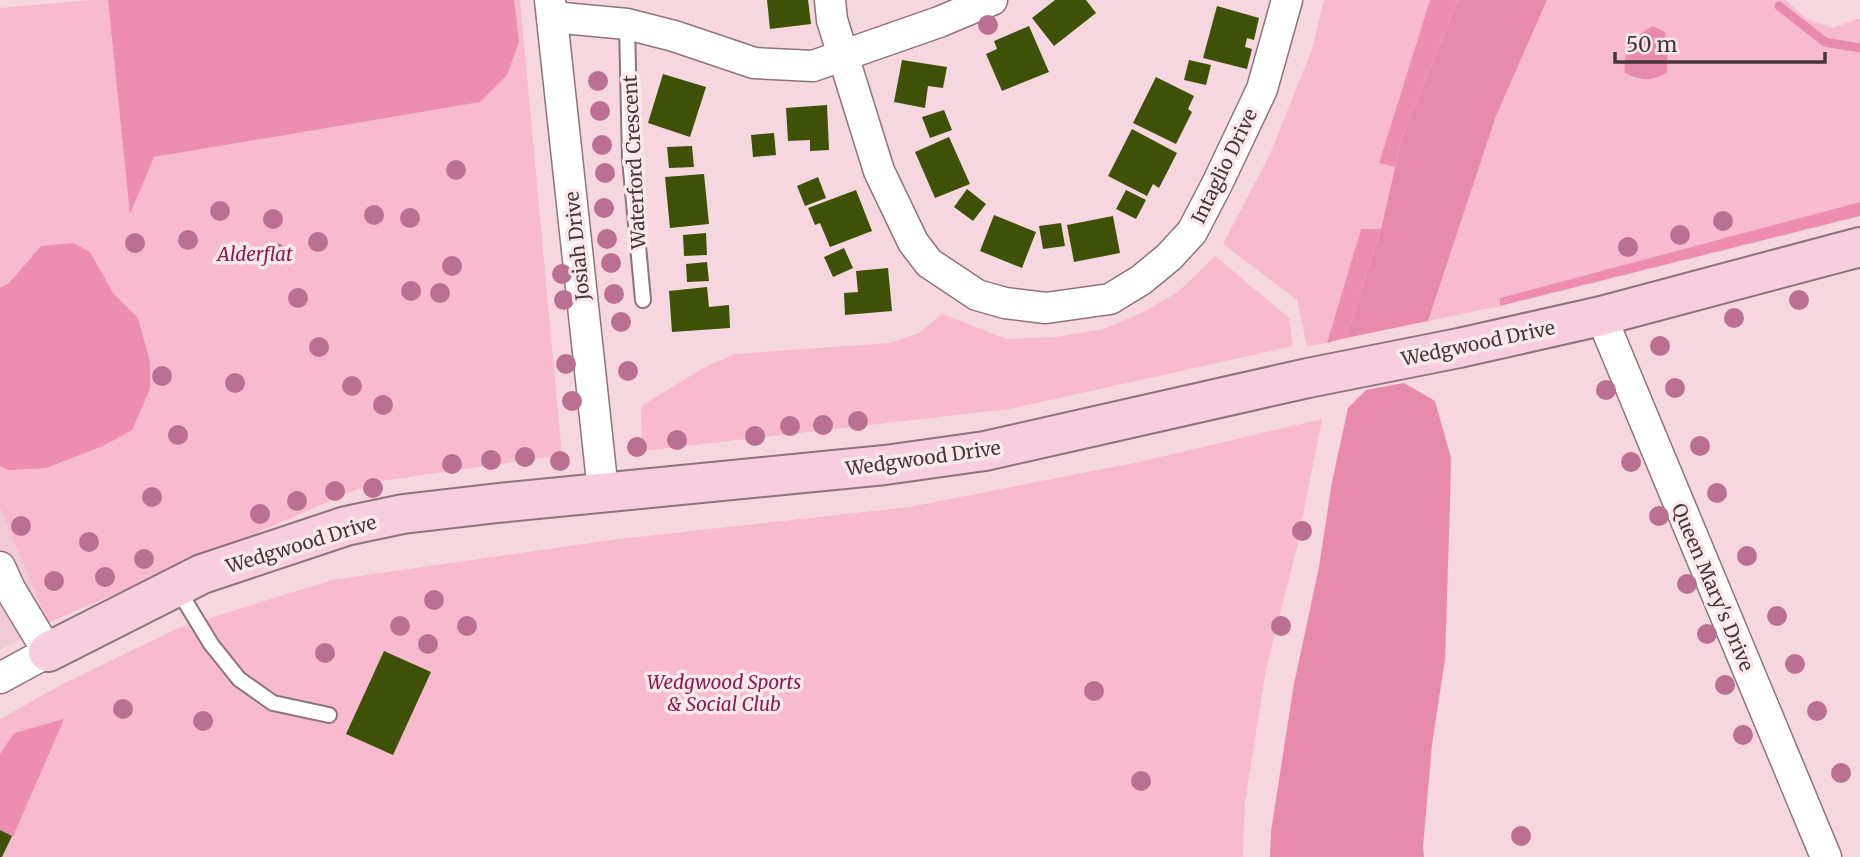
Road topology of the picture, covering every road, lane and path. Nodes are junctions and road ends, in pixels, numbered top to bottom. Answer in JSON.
{"nodes":[{"id":1,"x":830,"y":0,"type":"edge"},
{"id":2,"x":992,"y":0,"type":"edge"},
{"id":3,"x":1287,"y":0,"type":"edge"},
{"id":4,"x":551,"y":9,"type":"edge"},
{"id":5,"x":626,"y":12,"type":"edge"},
{"id":6,"x":843,"y":56,"type":"junction"},
{"id":7,"x":1860,"y":247,"type":"edge"},
{"id":8,"x":643,"y":300,"type":"dead end"},
{"id":9,"x":1601,"y":316,"type":"junction"},
{"id":10,"x":603,"y":491,"type":"junction"},
{"id":11,"x":0,"y":567,"type":"edge"},
{"id":12,"x":177,"y":587,"type":"junction"},
{"id":13,"x":48,"y":652,"type":"junction"},
{"id":14,"x":0,"y":678,"type":"edge"},
{"id":15,"x":329,"y":715,"type":"dead end"},
{"id":16,"x":1826,"y":857,"type":"edge"}],
"edges":[{"from":1,"to":6,"type":"street","name":"Intaglio Drive"},
{"from":2,"to":6,"type":"street"},
{"from":3,"to":6,"type":"street","name":"Intaglio Drive"},
{"from":4,"to":5,"type":"street"},
{"from":4,"to":10,"type":"street","name":"Josiah Drive"},
{"from":5,"to":6,"type":"street"},
{"from":5,"to":8,"type":"lane","name":"Waterford Crescent"},
{"from":7,"to":9,"type":"street","name":"Wedgwood Drive"},
{"from":9,"to":10,"type":"street","name":"Wedgwood Drive"},
{"from":9,"to":16,"type":"street","name":"Queen Mary's Drive"},
{"from":10,"to":12,"type":"street","name":"Wedgwood Drive"},
{"from":11,"to":13,"type":"street"},
{"from":12,"to":13,"type":"street","name":"Wedgwood Drive"},
{"from":12,"to":15,"type":"lane"},
{"from":13,"to":14,"type":"street","name":"Wedgwood Drive"}]}
